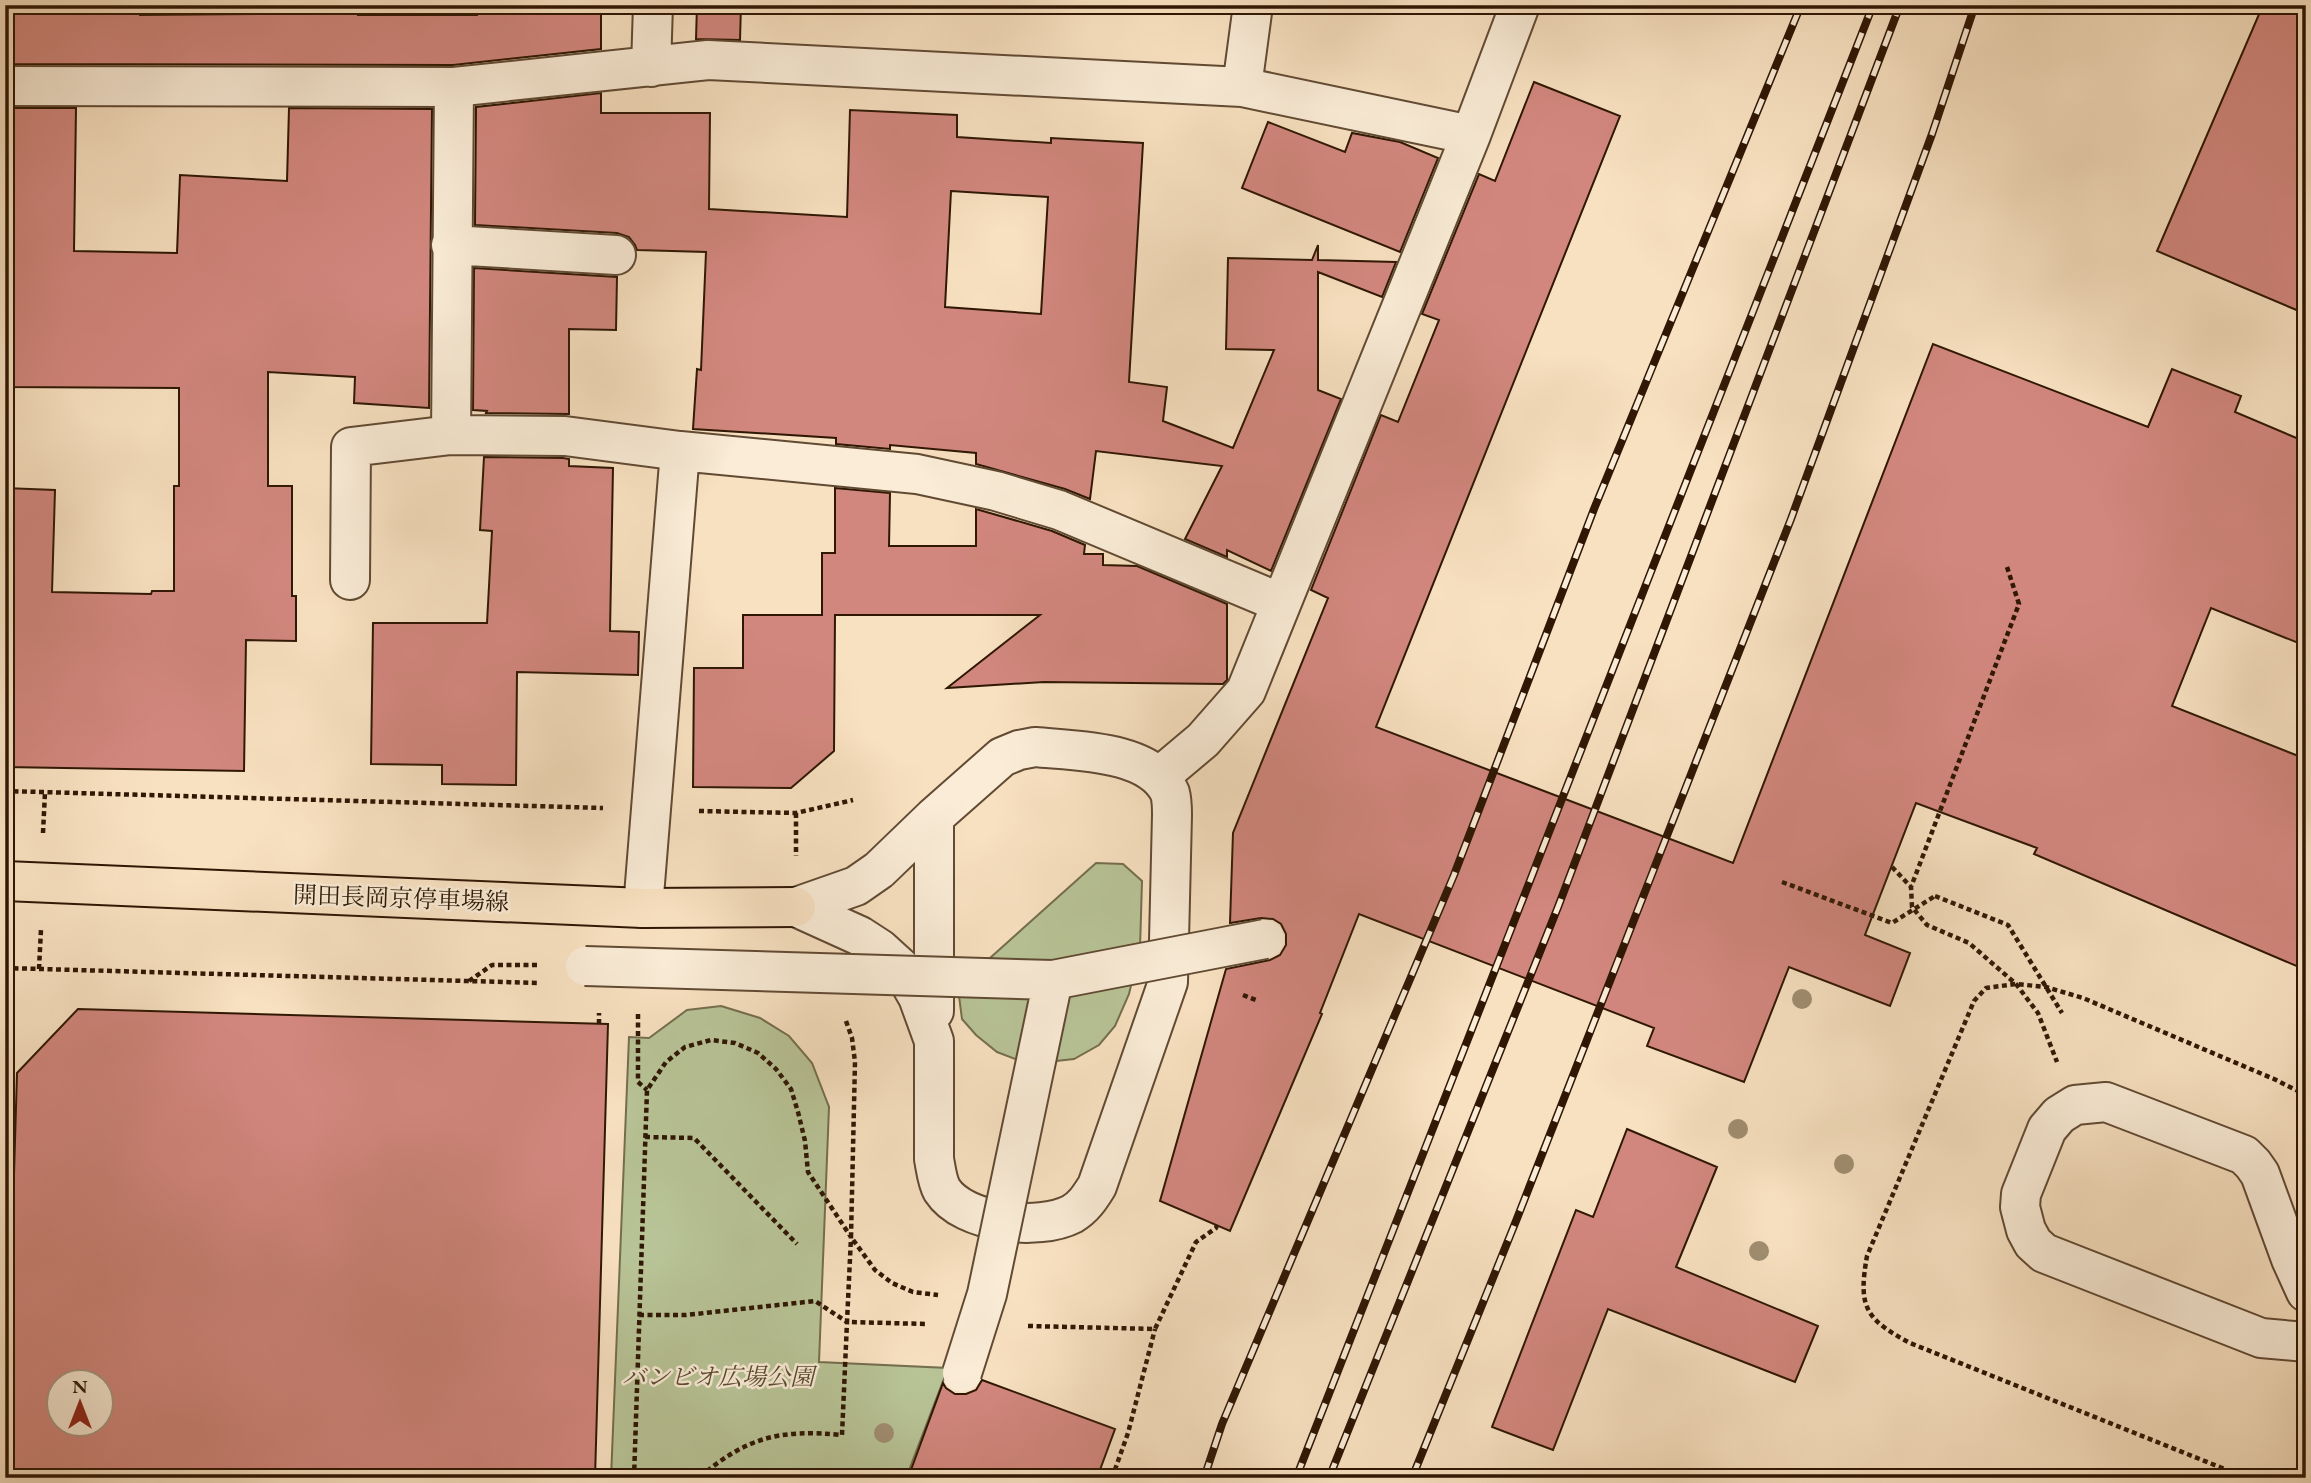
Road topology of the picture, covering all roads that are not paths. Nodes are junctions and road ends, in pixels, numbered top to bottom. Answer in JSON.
{"nodes":[{"id":1,"x":653,"y":5,"type":"edge"},
{"id":2,"x":1253,"y":5,"type":"edge"},
{"id":3,"x":1520,"y":5,"type":"edge"},
{"id":4,"x":651,"y":67,"type":"junction"},
{"id":5,"x":5,"y":86,"type":"edge"},
{"id":6,"x":454,"y":87,"type":"junction"},
{"id":7,"x":1242,"y":87,"type":"junction"},
{"id":8,"x":1471,"y":135,"type":"junction"},
{"id":9,"x":451,"y":245,"type":"junction"},
{"id":10,"x":617,"y":255,"type":"dead end"},
{"id":11,"x":451,"y":435,"type":"junction"},
{"id":12,"x":680,"y":451,"type":"junction"},
{"id":13,"x":350,"y":580,"type":"dead end"},
{"id":14,"x":1280,"y":603,"type":"junction"},
{"id":15,"x":1159,"y":778,"type":"junction"},
{"id":16,"x":934,"y":817,"type":"junction"},
{"id":17,"x":5,"y":881,"type":"edge"},
{"id":18,"x":796,"y":907,"type":"junction"},
{"id":19,"x":643,"y":908,"type":"junction"},
{"id":20,"x":1265,"y":939,"type":"dead end"},
{"id":21,"x":585,"y":966,"type":"dead end"},
{"id":22,"x":1053,"y":980,"type":"junction"},
{"id":23,"x":934,"y":1041,"type":"junction"},
{"id":24,"x":2306,"y":1292,"type":"edge"},
{"id":25,"x":2306,"y":1342,"type":"edge"},
{"id":26,"x":962,"y":1373,"type":"dead end"}],
"edges":[{"from":1,"to":4,"type":"street"},
{"from":2,"to":7,"type":"street"},
{"from":3,"to":8,"type":"street"},
{"from":4,"to":6,"type":"street"},
{"from":4,"to":7,"type":"street"},
{"from":5,"to":6,"type":"street"},
{"from":6,"to":9,"type":"street"},
{"from":7,"to":8,"type":"street"},
{"from":8,"to":14,"type":"street"},
{"from":9,"to":10,"type":"street"},
{"from":9,"to":11,"type":"street"},
{"from":11,"to":12,"type":"street"},
{"from":11,"to":13,"type":"street"},
{"from":12,"to":14,"type":"street"},
{"from":12,"to":19,"type":"street"},
{"from":14,"to":15,"type":"street"},
{"from":15,"to":16,"type":"street"},
{"from":15,"to":23,"type":"street"},
{"from":16,"to":18,"type":"street"},
{"from":16,"to":23,"type":"street"},
{"from":17,"to":19,"type":"main road","name":"開田長岡京停車場線"},
{"from":18,"to":19,"type":"main road","name":"開田長岡京停車場線"},
{"from":18,"to":23,"type":"street"},
{"from":20,"to":22,"type":"street","bridge":true},
{"from":21,"to":22,"type":"street","bridge":true},
{"from":22,"to":26,"type":"street","bridge":true},
{"from":24,"to":25,"type":"street"}]}
